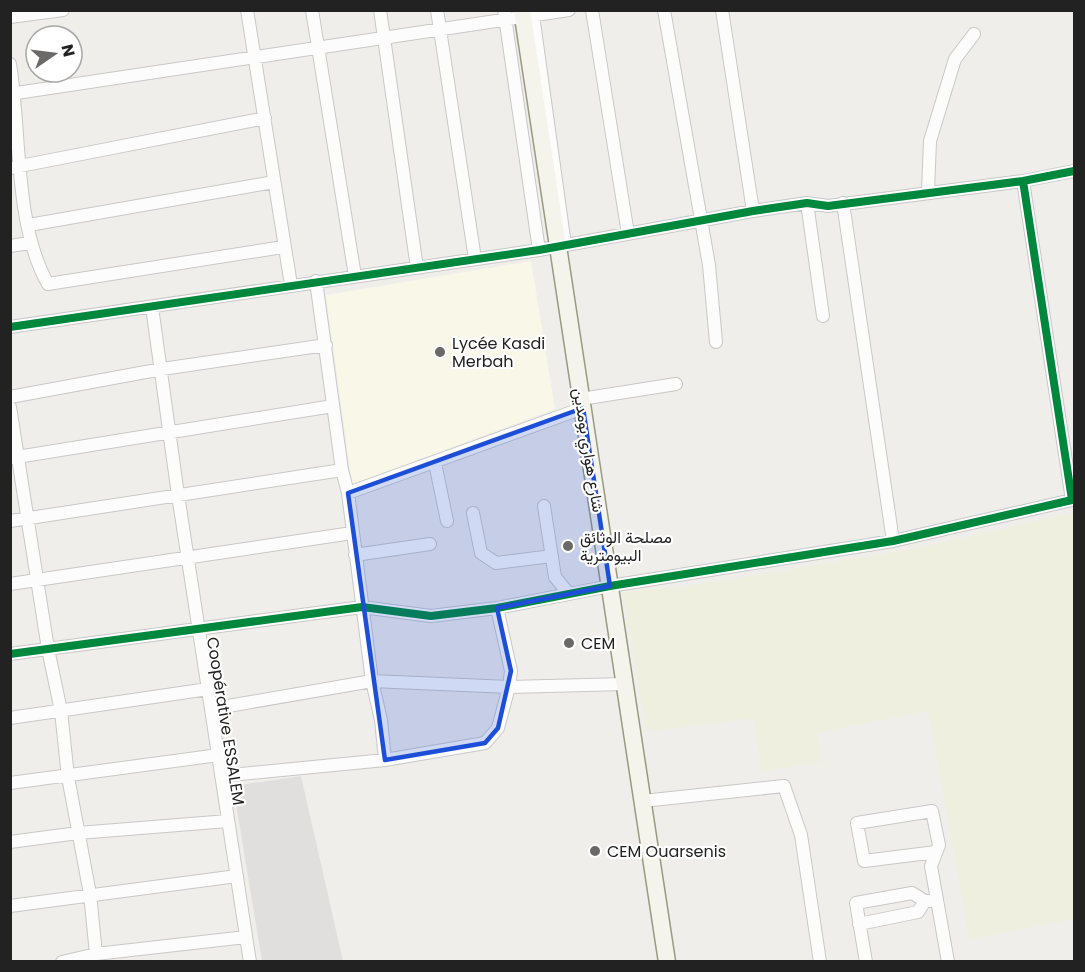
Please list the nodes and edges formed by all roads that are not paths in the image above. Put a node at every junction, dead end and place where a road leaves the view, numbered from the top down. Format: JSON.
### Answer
{"nodes":[{"id":1,"x":63,"y":10,"type":"edge"},
{"id":2,"x":247,"y":10,"type":"edge"},
{"id":3,"x":312,"y":10,"type":"edge"},
{"id":4,"x":380,"y":10,"type":"edge"},
{"id":5,"x":437,"y":10,"type":"edge"},
{"id":6,"x":569,"y":10,"type":"edge"},
{"id":7,"x":592,"y":10,"type":"edge"},
{"id":8,"x":664,"y":10,"type":"edge"},
{"id":9,"x":722,"y":10,"type":"edge"},
{"id":10,"x":526,"y":14,"type":"edge"},
{"id":11,"x":505,"y":15,"type":"edge"},
{"id":12,"x":10,"y":17,"type":"edge"},
{"id":13,"x":439,"y":29,"type":"junction"},
{"id":14,"x":974,"y":34,"type":"dead end"},
{"id":15,"x":384,"y":38,"type":"junction"},
{"id":16,"x":318,"y":48,"type":"junction"},
{"id":17,"x":254,"y":56,"type":"junction"},
{"id":18,"x":10,"y":64,"type":"edge"},
{"id":19,"x":13,"y":94,"type":"edge"},
{"id":20,"x":265,"y":118,"type":"junction"},
{"id":21,"x":15,"y":166,"type":"edge"},
{"id":22,"x":1074,"y":171,"type":"edge"},
{"id":23,"x":1023,"y":181,"type":"junction"},
{"id":24,"x":274,"y":182,"type":"junction"},
{"id":25,"x":928,"y":191,"type":"junction"},
{"id":26,"x":807,"y":203,"type":"junction"},
{"id":27,"x":843,"y":203,"type":"junction"},
{"id":28,"x":753,"y":211,"type":"junction"},
{"id":29,"x":699,"y":220,"type":"junction"},
{"id":30,"x":28,"y":225,"type":"junction"},
{"id":31,"x":628,"y":234,"type":"junction"},
{"id":32,"x":30,"y":243,"type":"junction"},
{"id":33,"x":10,"y":246,"type":"edge"},
{"id":34,"x":561,"y":246,"type":"junction"},
{"id":35,"x":283,"y":248,"type":"junction"},
{"id":36,"x":539,"y":250,"type":"junction"},
{"id":37,"x":475,"y":259,"type":"junction"},
{"id":38,"x":417,"y":268,"type":"junction"},
{"id":39,"x":355,"y":276,"type":"junction"},
{"id":40,"x":316,"y":281,"type":"junction"},
{"id":41,"x":291,"y":285,"type":"junction"},
{"id":42,"x":152,"y":307,"type":"junction"},
{"id":43,"x":822,"y":315,"type":"dead end"},
{"id":44,"x":10,"y":327,"type":"edge"},
{"id":45,"x":716,"y":342,"type":"dead end"},
{"id":46,"x":326,"y":345,"type":"junction"},
{"id":47,"x":162,"y":369,"type":"junction"},
{"id":48,"x":676,"y":384,"type":"dead end"},
{"id":49,"x":10,"y":397,"type":"edge"},
{"id":50,"x":582,"y":404,"type":"junction"},
{"id":51,"x":333,"y":406,"type":"junction"},
{"id":52,"x":10,"y":407,"type":"edge"},
{"id":53,"x":170,"y":431,"type":"junction"},
{"id":54,"x":14,"y":457,"type":"edge"},
{"id":55,"x":435,"y":463,"type":"junction"},
{"id":56,"x":342,"y":470,"type":"junction"},
{"id":57,"x":348,"y":493,"type":"junction"},
{"id":58,"x":178,"y":495,"type":"junction"},
{"id":59,"x":544,"y":506,"type":"dead end"},
{"id":60,"x":473,"y":513,"type":"dead end"},
{"id":61,"x":28,"y":518,"type":"junction"},
{"id":62,"x":10,"y":521,"type":"edge"},
{"id":63,"x":447,"y":521,"type":"dead end"},
{"id":64,"x":352,"y":533,"type":"junction"},
{"id":65,"x":893,"y":541,"type":"junction"},
{"id":66,"x":430,"y":544,"type":"dead end"},
{"id":67,"x":355,"y":555,"type":"junction"},
{"id":68,"x":552,"y":556,"type":"junction"},
{"id":69,"x":188,"y":559,"type":"junction"},
{"id":70,"x":38,"y":581,"type":"junction"},
{"id":71,"x":10,"y":584,"type":"edge"},
{"id":72,"x":610,"y":586,"type":"junction"},
{"id":73,"x":569,"y":594,"type":"junction"},
{"id":74,"x":362,"y":607,"type":"junction"},
{"id":75,"x":497,"y":608,"type":"junction"},
{"id":76,"x":199,"y":629,"type":"junction"},
{"id":77,"x":48,"y":648,"type":"junction"},
{"id":78,"x":10,"y":654,"type":"edge"},
{"id":79,"x":372,"y":681,"type":"junction"},
{"id":80,"x":625,"y":684,"type":"junction"},
{"id":81,"x":509,"y":687,"type":"junction"},
{"id":82,"x":208,"y":689,"type":"junction"},
{"id":83,"x":211,"y":709,"type":"junction"},
{"id":84,"x":61,"y":711,"type":"junction"},
{"id":85,"x":10,"y":718,"type":"edge"},
{"id":86,"x":219,"y":755,"type":"junction"},
{"id":87,"x":385,"y":760,"type":"junction"},
{"id":88,"x":221,"y":776,"type":"junction"},
{"id":89,"x":68,"y":777,"type":"junction"},
{"id":90,"x":10,"y":783,"type":"edge"},
{"id":91,"x":643,"y":801,"type":"junction"},
{"id":92,"x":228,"y":821,"type":"junction"},
{"id":93,"x":78,"y":833,"type":"junction"},
{"id":94,"x":10,"y":842,"type":"edge"},
{"id":95,"x":936,"y":852,"type":"junction"},
{"id":96,"x":237,"y":876,"type":"junction"},
{"id":97,"x":90,"y":894,"type":"junction"},
{"id":98,"x":931,"y":901,"type":"junction"},
{"id":99,"x":10,"y":906,"type":"edge"},
{"id":100,"x":859,"y":924,"type":"junction"},
{"id":101,"x":246,"y":937,"type":"junction"},
{"id":102,"x":96,"y":954,"type":"junction"},
{"id":103,"x":63,"y":961,"type":"edge"},
{"id":104,"x":250,"y":962,"type":"edge"},
{"id":105,"x":667,"y":962,"type":"edge"},
{"id":106,"x":820,"y":962,"type":"edge"},
{"id":107,"x":866,"y":962,"type":"edge"},
{"id":108,"x":948,"y":962,"type":"edge"}],
"edges":[{"from":1,"to":12,"type":"street"},
{"from":2,"to":17,"type":"street"},
{"from":3,"to":16,"type":"street"},
{"from":4,"to":15,"type":"street"},
{"from":5,"to":13,"type":"street"},
{"from":6,"to":10,"type":"street"},
{"from":7,"to":31,"type":"street"},
{"from":8,"to":29,"type":"street"},
{"from":9,"to":28,"type":"street"},
{"from":10,"to":11,"type":"street"},
{"from":10,"to":34,"type":"main road","name":"شارع هواري بومدين"},
{"from":11,"to":13,"type":"street"},
{"from":11,"to":36,"type":"street"},
{"from":13,"to":15,"type":"street"},
{"from":13,"to":37,"type":"street"},
{"from":14,"to":25,"type":"street"},
{"from":15,"to":16,"type":"street"},
{"from":15,"to":38,"type":"street"},
{"from":16,"to":17,"type":"street"},
{"from":16,"to":39,"type":"street"},
{"from":17,"to":19,"type":"street"},
{"from":17,"to":20,"type":"street"},
{"from":18,"to":19,"type":"street"},
{"from":19,"to":21,"type":"street"},
{"from":20,"to":21,"type":"street"},
{"from":20,"to":24,"type":"street"},
{"from":21,"to":30,"type":"street"},
{"from":22,"to":23,"type":"street"},
{"from":23,"to":25,"type":"street"},
{"from":23,"to":65,"type":"street"},
{"from":24,"to":30,"type":"street"},
{"from":24,"to":35,"type":"street"},
{"from":25,"to":27,"type":"street"},
{"from":26,"to":27,"type":"street"},
{"from":26,"to":28,"type":"street"},
{"from":26,"to":43,"type":"street"},
{"from":27,"to":65,"type":"street"},
{"from":28,"to":29,"type":"street"},
{"from":29,"to":31,"type":"street"},
{"from":29,"to":45,"type":"street"},
{"from":30,"to":32,"type":"street"},
{"from":31,"to":34,"type":"street"},
{"from":32,"to":33,"type":"street"},
{"from":32,"to":35,"type":"street"},
{"from":34,"to":36,"type":"street"},
{"from":34,"to":50,"type":"main road","name":"شارع هواري بومدين"},
{"from":35,"to":41,"type":"street"},
{"from":36,"to":37,"type":"street"},
{"from":37,"to":38,"type":"street"},
{"from":38,"to":39,"type":"street"},
{"from":39,"to":40,"type":"street"},
{"from":40,"to":41,"type":"street"},
{"from":40,"to":46,"type":"street"},
{"from":41,"to":42,"type":"street"},
{"from":42,"to":44,"type":"street"},
{"from":42,"to":47,"type":"street","name":"Coopérative ESSALEM"},
{"from":46,"to":47,"type":"street"},
{"from":46,"to":51,"type":"street"},
{"from":47,"to":49,"type":"street"},
{"from":47,"to":53,"type":"street","name":"Coopérative ESSALEM"},
{"from":48,"to":50,"type":"street"},
{"from":50,"to":55,"type":"street"},
{"from":50,"to":72,"type":"main road","name":"شارع هواري بومدين"},
{"from":51,"to":53,"type":"street"},
{"from":51,"to":56,"type":"street"},
{"from":52,"to":54,"type":"street"},
{"from":53,"to":54,"type":"street"},
{"from":53,"to":58,"type":"street","name":"Coopérative ESSALEM"},
{"from":54,"to":61,"type":"street"},
{"from":55,"to":57,"type":"street"},
{"from":55,"to":63,"type":"street"},
{"from":56,"to":57,"type":"street"},
{"from":56,"to":58,"type":"street"},
{"from":57,"to":64,"type":"street"},
{"from":58,"to":61,"type":"street"},
{"from":58,"to":69,"type":"street","name":"Coopérative ESSALEM"},
{"from":59,"to":68,"type":"street"},
{"from":60,"to":68,"type":"street"},
{"from":61,"to":62,"type":"street"},
{"from":61,"to":70,"type":"street"},
{"from":64,"to":67,"type":"street"},
{"from":64,"to":69,"type":"street"},
{"from":65,"to":72,"type":"street"},
{"from":66,"to":67,"type":"street"},
{"from":67,"to":74,"type":"street"},
{"from":68,"to":73,"type":"street"},
{"from":69,"to":70,"type":"street"},
{"from":69,"to":76,"type":"street","name":"Coopérative ESSALEM"},
{"from":70,"to":71,"type":"street"},
{"from":70,"to":77,"type":"street"},
{"from":72,"to":73,"type":"street"},
{"from":72,"to":80,"type":"main road","name":"شارع هواري بومدين"},
{"from":73,"to":75,"type":"street"},
{"from":74,"to":75,"type":"street"},
{"from":74,"to":76,"type":"street"},
{"from":74,"to":79,"type":"street"},
{"from":75,"to":81,"type":"street"},
{"from":76,"to":77,"type":"street"},
{"from":76,"to":82,"type":"street","name":"Coopérative ESSALEM"},
{"from":77,"to":78,"type":"street"},
{"from":77,"to":84,"type":"street"},
{"from":79,"to":81,"type":"street"},
{"from":79,"to":83,"type":"street"},
{"from":79,"to":87,"type":"street"},
{"from":80,"to":81,"type":"street"},
{"from":80,"to":91,"type":"main road","name":"شارع هواري بومدين"},
{"from":81,"to":87,"type":"street"},
{"from":82,"to":83,"type":"street","name":"Coopérative ESSALEM"},
{"from":82,"to":84,"type":"street"},
{"from":83,"to":86,"type":"street","name":"Coopérative ESSALEM"},
{"from":84,"to":85,"type":"street"},
{"from":84,"to":89,"type":"street"},
{"from":86,"to":88,"type":"street","name":"Coopérative ESSALEM"},
{"from":86,"to":89,"type":"street"},
{"from":87,"to":88,"type":"street"},
{"from":88,"to":92,"type":"street","name":"Coopérative ESSALEM"},
{"from":89,"to":90,"type":"street"},
{"from":89,"to":93,"type":"street"},
{"from":91,"to":105,"type":"main road","name":"شارع هواري بومدين"},
{"from":91,"to":106,"type":"street"},
{"from":92,"to":93,"type":"street"},
{"from":92,"to":96,"type":"street","name":"Coopérative ESSALEM"},
{"from":93,"to":94,"type":"street"},
{"from":93,"to":97,"type":"street"},
{"from":95,"to":95,"type":"street"},
{"from":95,"to":98,"type":"street"},
{"from":96,"to":97,"type":"street"},
{"from":96,"to":101,"type":"street","name":"Coopérative ESSALEM"},
{"from":97,"to":99,"type":"street"},
{"from":97,"to":102,"type":"street"},
{"from":98,"to":100,"type":"street"},
{"from":98,"to":100,"type":"street"},
{"from":98,"to":108,"type":"street"},
{"from":100,"to":107,"type":"street"},
{"from":101,"to":102,"type":"street"},
{"from":101,"to":104,"type":"street","name":"Coopérative ESSALEM"},
{"from":102,"to":103,"type":"street"}]}
